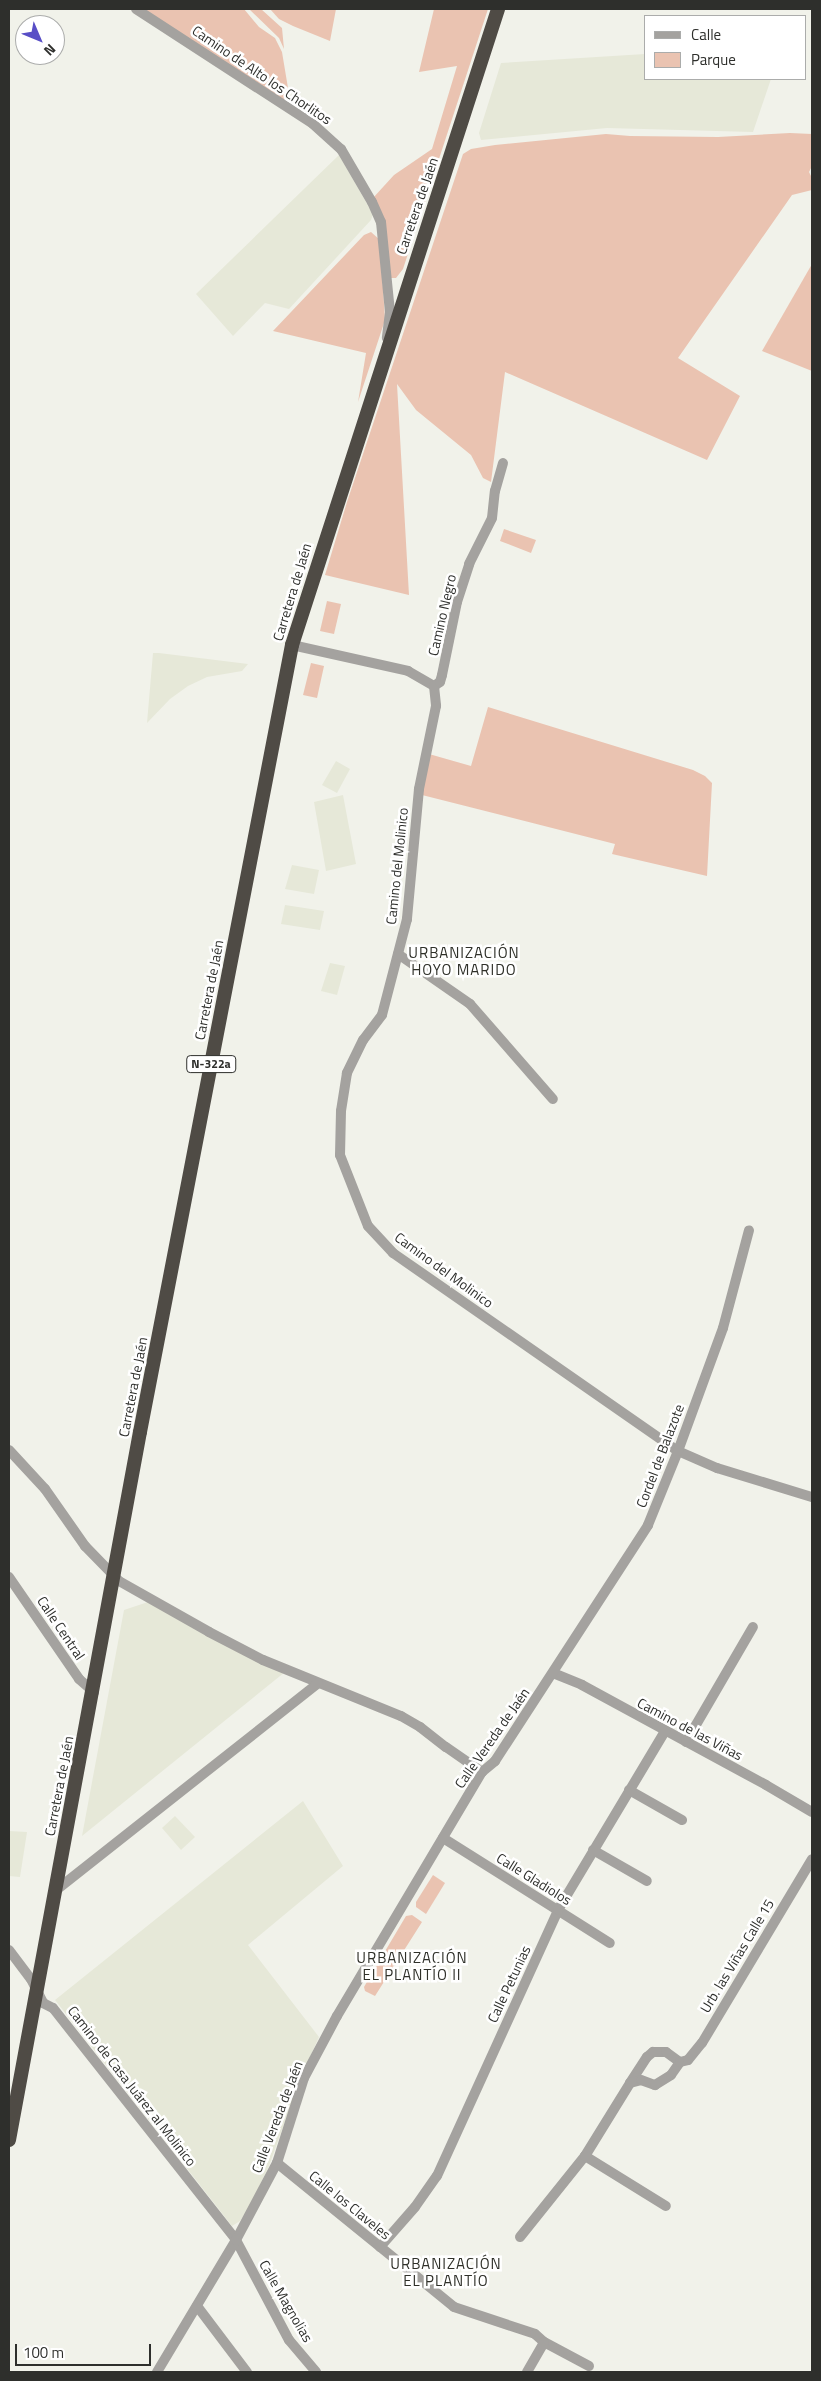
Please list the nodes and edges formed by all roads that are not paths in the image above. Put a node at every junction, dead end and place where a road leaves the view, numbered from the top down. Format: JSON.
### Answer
{"nodes":[{"id":1,"x":136,"y":9,"type":"edge"},
{"id":2,"x":498,"y":9,"type":"edge"},
{"id":3,"x":385,"y":352,"type":"junction"},
{"id":4,"x":503,"y":463,"type":"dead end"},
{"id":5,"x":292,"y":645,"type":"junction"},
{"id":6,"x":434,"y":686,"type":"junction"},
{"id":7,"x":398,"y":954,"type":"junction"},
{"id":8,"x":553,"y":1099,"type":"dead end"},
{"id":9,"x":749,"y":1230,"type":"dead end"},
{"id":10,"x":9,"y":1450,"type":"edge"},
{"id":11,"x":678,"y":1451,"type":"junction"},
{"id":12,"x":812,"y":1497,"type":"edge"},
{"id":13,"x":114,"y":1576,"type":"junction"},
{"id":14,"x":9,"y":1577,"type":"edge"},
{"id":15,"x":753,"y":1626,"type":"dead end"},
{"id":16,"x":553,"y":1673,"type":"junction"},
{"id":17,"x":318,"y":1683,"type":"junction"},
{"id":18,"x":94,"y":1692,"type":"junction"},
{"id":19,"x":665,"y":1731,"type":"junction"},
{"id":20,"x":686,"y":1742,"type":"junction"},
{"id":21,"x":482,"y":1772,"type":"junction"},
{"id":22,"x":629,"y":1790,"type":"junction"},
{"id":23,"x":812,"y":1812,"type":"edge"},
{"id":24,"x":682,"y":1820,"type":"dead end"},
{"id":25,"x":443,"y":1838,"type":"junction"},
{"id":26,"x":594,"y":1850,"type":"junction"},
{"id":27,"x":812,"y":1858,"type":"edge"},
{"id":28,"x":647,"y":1881,"type":"dead end"},
{"id":29,"x":55,"y":1891,"type":"junction"},
{"id":30,"x":558,"y":1910,"type":"junction"},
{"id":31,"x":610,"y":1943,"type":"dead end"},
{"id":32,"x":9,"y":1950,"type":"edge"},
{"id":33,"x":40,"y":1997,"type":"junction"},
{"id":34,"x":680,"y":2062,"type":"junction"},
{"id":35,"x":630,"y":2083,"type":"junction"},
{"id":36,"x":9,"y":2140,"type":"edge"},
{"id":37,"x":585,"y":2156,"type":"junction"},
{"id":38,"x":277,"y":2163,"type":"junction"},
{"id":39,"x":666,"y":2206,"type":"dead end"},
{"id":40,"x":520,"y":2237,"type":"dead end"},
{"id":41,"x":236,"y":2240,"type":"junction"},
{"id":42,"x":380,"y":2247,"type":"junction"},
{"id":43,"x":197,"y":2306,"type":"junction"},
{"id":44,"x":544,"y":2342,"type":"junction"},
{"id":45,"x":589,"y":2366,"type":"dead end"},
{"id":46,"x":157,"y":2372,"type":"edge"},
{"id":47,"x":247,"y":2372,"type":"edge"},
{"id":48,"x":316,"y":2372,"type":"edge"},
{"id":49,"x":527,"y":2372,"type":"edge"}],
"edges":[{"from":1,"to":3,"type":"street","name":"Camino de Alto los Chorlitos"},
{"from":2,"to":3,"type":"highway","name":"Carretera de Jaén","number":"N-322a"},
{"from":3,"to":5,"type":"highway","name":"Carretera de Jaén","number":"N-322a"},
{"from":4,"to":6,"type":"street","name":"Camino Negro"},
{"from":5,"to":6,"type":"street"},
{"from":5,"to":13,"type":"highway","name":"Carretera de Jaén","number":"N-322a"},
{"from":6,"to":7,"type":"street","name":"Camino del Molinico"},
{"from":7,"to":8,"type":"street"},
{"from":7,"to":11,"type":"street","name":"Camino del Molinico"},
{"from":9,"to":11,"type":"street","name":"Cordel de Balazote"},
{"from":10,"to":13,"type":"street"},
{"from":11,"to":12,"type":"street","name":"Camino del Molinico"},
{"from":11,"to":16,"type":"street","name":"Cordel de Balazote"},
{"from":13,"to":17,"type":"street"},
{"from":13,"to":18,"type":"highway","name":"Carretera de Jaén","number":"N-322a"},
{"from":14,"to":18,"type":"street","name":"Calle Central"},
{"from":15,"to":20,"type":"street"},
{"from":16,"to":19,"type":"street","name":"Camino de las Viñas"},
{"from":16,"to":21,"type":"street","name":"Calle Vereda de Jaén"},
{"from":17,"to":21,"type":"street"},
{"from":17,"to":29,"type":"street"},
{"from":18,"to":29,"type":"highway","name":"Carretera de Jaén","number":"N-322a"},
{"from":19,"to":20,"type":"street","name":"Camino de las Viñas"},
{"from":19,"to":22,"type":"street","name":"Calle Petunias"},
{"from":20,"to":23,"type":"street","name":"Camino de las Viñas"},
{"from":21,"to":25,"type":"street","name":"Calle Vereda de Jaén"},
{"from":22,"to":24,"type":"street"},
{"from":22,"to":26,"type":"street","name":"Calle Petunias"},
{"from":25,"to":30,"type":"street","name":"Calle Gladiolos"},
{"from":25,"to":38,"type":"street","name":"Calle Vereda de Jaén"},
{"from":26,"to":28,"type":"street"},
{"from":26,"to":30,"type":"street","name":"Calle Petunias"},
{"from":27,"to":34,"type":"street","name":"Urb. las Viñas Calle 15"},
{"from":29,"to":33,"type":"highway","name":"Carretera de Jaén","number":"N-322a"},
{"from":30,"to":31,"type":"street","name":"Calle Gladiolos"},
{"from":30,"to":42,"type":"street","name":"Calle Petunias"},
{"from":32,"to":33,"type":"street","name":"Camino de Casa Juárez al Molinico"},
{"from":33,"to":36,"type":"highway","name":"Carretera de Jaén","number":"N-322a"},
{"from":33,"to":41,"type":"street","name":"Camino de Casa Juárez al Molinico"},
{"from":34,"to":35,"type":"street","name":"Urb. las Viñas Calle 15"},
{"from":34,"to":35,"type":"street"},
{"from":35,"to":37,"type":"street"},
{"from":37,"to":39,"type":"street"},
{"from":37,"to":40,"type":"street"},
{"from":38,"to":41,"type":"street","name":"Calle Vereda de Jaén"},
{"from":38,"to":42,"type":"street","name":"Calle los Claveles"},
{"from":41,"to":43,"type":"street","name":"Calle Vereda de Jaén"},
{"from":41,"to":48,"type":"street","name":"Calle Magnolias"},
{"from":42,"to":44,"type":"street","name":"Calle los Claveles"},
{"from":43,"to":46,"type":"street","name":"Calle Vereda de Jaén"},
{"from":43,"to":47,"type":"street"},
{"from":44,"to":45,"type":"street","name":"Calle los Claveles"},
{"from":44,"to":49,"type":"street"}]}
